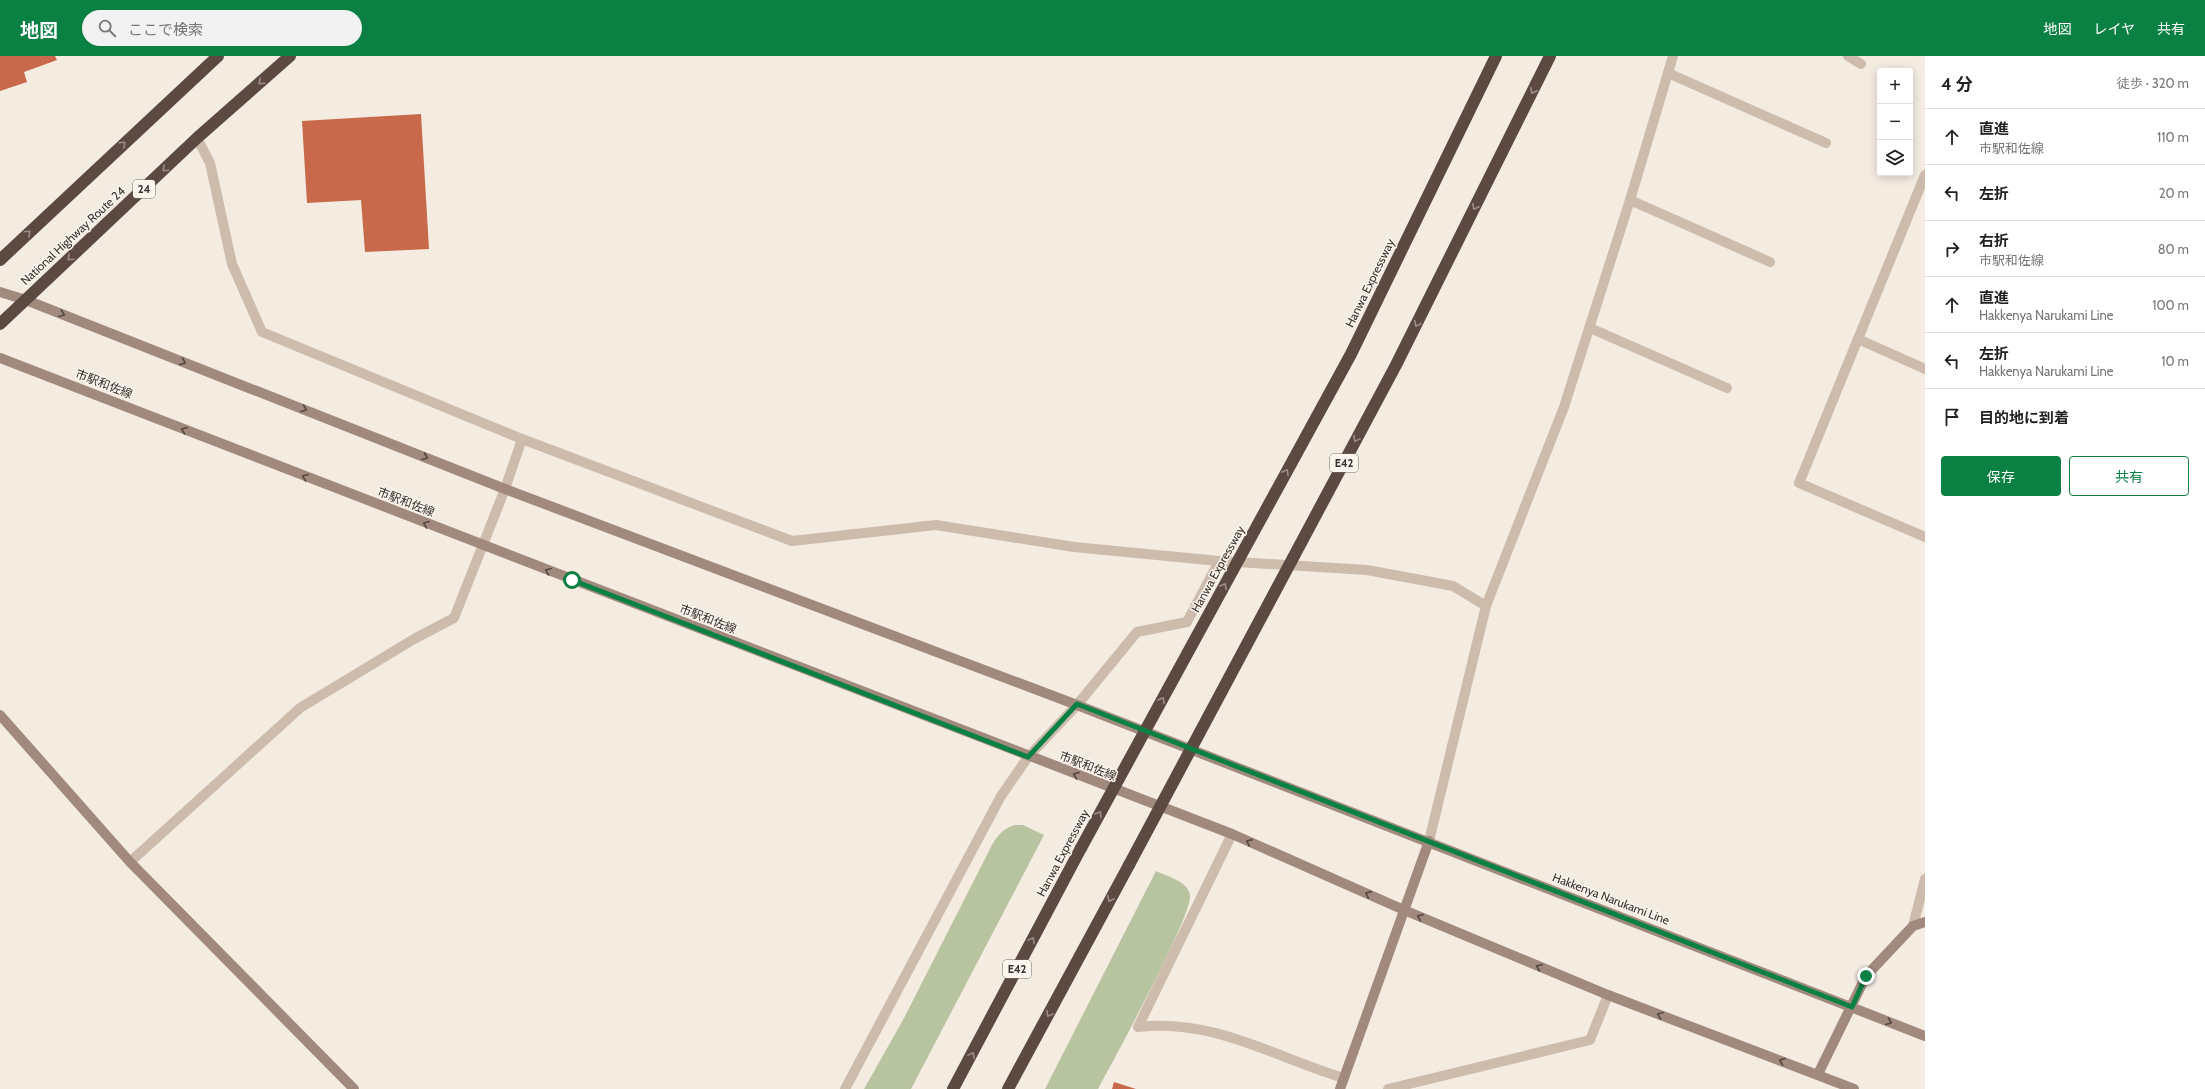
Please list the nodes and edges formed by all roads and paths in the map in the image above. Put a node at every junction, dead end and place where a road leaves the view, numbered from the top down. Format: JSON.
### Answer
{"nodes":[{"id":1,"x":218,"y":56,"type":"edge"},
{"id":2,"x":290,"y":56,"type":"edge"},
{"id":3,"x":1496,"y":56,"type":"edge"},
{"id":4,"x":1550,"y":56,"type":"edge"},
{"id":5,"x":1673,"y":56,"type":"edge"},
{"id":6,"x":1848,"y":56,"type":"edge"},
{"id":7,"x":1861,"y":64,"type":"dead end"},
{"id":8,"x":1668,"y":73,"type":"junction"},
{"id":9,"x":197,"y":138,"type":"junction"},
{"id":10,"x":1826,"y":143,"type":"dead end"},
{"id":11,"x":1925,"y":175,"type":"edge"},
{"id":12,"x":1922,"y":190,"type":"edge"},
{"id":13,"x":1630,"y":200,"type":"junction"},
{"id":14,"x":0,"y":260,"type":"edge"},
{"id":15,"x":1770,"y":262,"type":"dead end"},
{"id":16,"x":0,"y":292,"type":"edge"},
{"id":17,"x":26,"y":300,"type":"junction"},
{"id":18,"x":0,"y":324,"type":"edge"},
{"id":19,"x":1590,"y":328,"type":"junction"},
{"id":20,"x":1858,"y":339,"type":"junction"},
{"id":21,"x":0,"y":358,"type":"edge"},
{"id":22,"x":1925,"y":369,"type":"edge"},
{"id":23,"x":1727,"y":388,"type":"dead end"},
{"id":24,"x":522,"y":439,"type":"junction"},
{"id":25,"x":505,"y":489,"type":"junction"},
{"id":26,"x":1925,"y":537,"type":"edge"},
{"id":27,"x":483,"y":546,"type":"junction"},
{"id":28,"x":1219,"y":561,"type":"junction"},
{"id":29,"x":1486,"y":606,"type":"junction"},
{"id":30,"x":1077,"y":704,"type":"junction"},
{"id":31,"x":0,"y":715,"type":"edge"},
{"id":32,"x":1028,"y":757,"type":"junction"},
{"id":33,"x":1232,"y":834,"type":"junction"},
{"id":34,"x":1429,"y":842,"type":"junction"},
{"id":35,"x":130,"y":862,"type":"junction"},
{"id":36,"x":1925,"y":878,"type":"edge"},
{"id":37,"x":1404,"y":910,"type":"junction"},
{"id":38,"x":1925,"y":922,"type":"edge"},
{"id":39,"x":1913,"y":926,"type":"junction"},
{"id":40,"x":1608,"y":996,"type":"junction"},
{"id":41,"x":1852,"y":1007,"type":"junction"},
{"id":42,"x":1925,"y":1036,"type":"edge"},
{"id":43,"x":1818,"y":1074,"type":"junction"},
{"id":44,"x":1344,"y":1078,"type":"junction"},
{"id":45,"x":354,"y":1089,"type":"edge"},
{"id":46,"x":845,"y":1089,"type":"edge"},
{"id":47,"x":953,"y":1089,"type":"edge"},
{"id":48,"x":1008,"y":1089,"type":"edge"},
{"id":49,"x":1340,"y":1089,"type":"edge"},
{"id":50,"x":1388,"y":1089,"type":"edge"},
{"id":51,"x":1854,"y":1089,"type":"edge"}],
"edges":[{"from":14,"to":1,"type":"highway","one_way":true},
{"from":2,"to":9,"type":"highway","name":"National Highway Route 24","number":"24","one_way":true},
{"from":47,"to":3,"type":"highway","name":"Hanwa Expressway","number":"E42","one_way":true,"bridge":true},
{"from":4,"to":48,"type":"highway","number":"E42","one_way":true,"bridge":true},
{"from":5,"to":8,"type":"street"},
{"from":6,"to":7,"type":"street"},
{"from":8,"to":10,"type":"street"},
{"from":8,"to":13,"type":"street"},
{"from":9,"to":17,"type":"highway","name":"National Highway Route 24","number":"24","one_way":true},
{"from":9,"to":24,"type":"street"},
{"from":11,"to":12,"type":"street"},
{"from":12,"to":20,"type":"street"},
{"from":13,"to":15,"type":"street"},
{"from":13,"to":19,"type":"street"},
{"from":16,"to":17,"type":"street"},
{"from":17,"to":18,"type":"highway","name":"National Highway Route 24","number":"24"},
{"from":17,"to":25,"type":"street","one_way":true},
{"from":19,"to":23,"type":"street"},
{"from":19,"to":29,"type":"street"},
{"from":20,"to":22,"type":"street"},
{"from":20,"to":26,"type":"street"},
{"from":27,"to":21,"type":"street","name":"市駅和佐線","one_way":true},
{"from":24,"to":25,"type":"street"},
{"from":24,"to":28,"type":"street"},
{"from":25,"to":27,"type":"street"},
{"from":25,"to":30,"type":"street"},
{"from":32,"to":27,"type":"street","name":"市駅和佐線","one_way":true},
{"from":27,"to":35,"type":"street"},
{"from":28,"to":29,"type":"street"},
{"from":28,"to":30,"type":"street"},
{"from":29,"to":34,"type":"street"},
{"from":30,"to":32,"type":"street"},
{"from":30,"to":34,"type":"street"},
{"from":31,"to":35,"type":"street"},
{"from":33,"to":32,"type":"street","name":"市駅和佐線","one_way":true},
{"from":32,"to":46,"type":"street"},
{"from":37,"to":33,"type":"street","name":"市駅和佐線","one_way":true},
{"from":33,"to":44,"type":"street"},
{"from":34,"to":37,"type":"street"},
{"from":34,"to":41,"type":"street","name":"Hakkenya Narukami Line"},
{"from":35,"to":45,"type":"street"},
{"from":36,"to":39,"type":"street"},
{"from":40,"to":37,"type":"street","one_way":true},
{"from":37,"to":44,"type":"street"},
{"from":38,"to":39,"type":"street"},
{"from":39,"to":41,"type":"street"},
{"from":43,"to":40,"type":"street","one_way":true},
{"from":40,"to":50,"type":"street"},
{"from":41,"to":42,"type":"street","one_way":true},
{"from":41,"to":43,"type":"street"},
{"from":43,"to":51,"type":"street"},
{"from":44,"to":49,"type":"street"}]}
